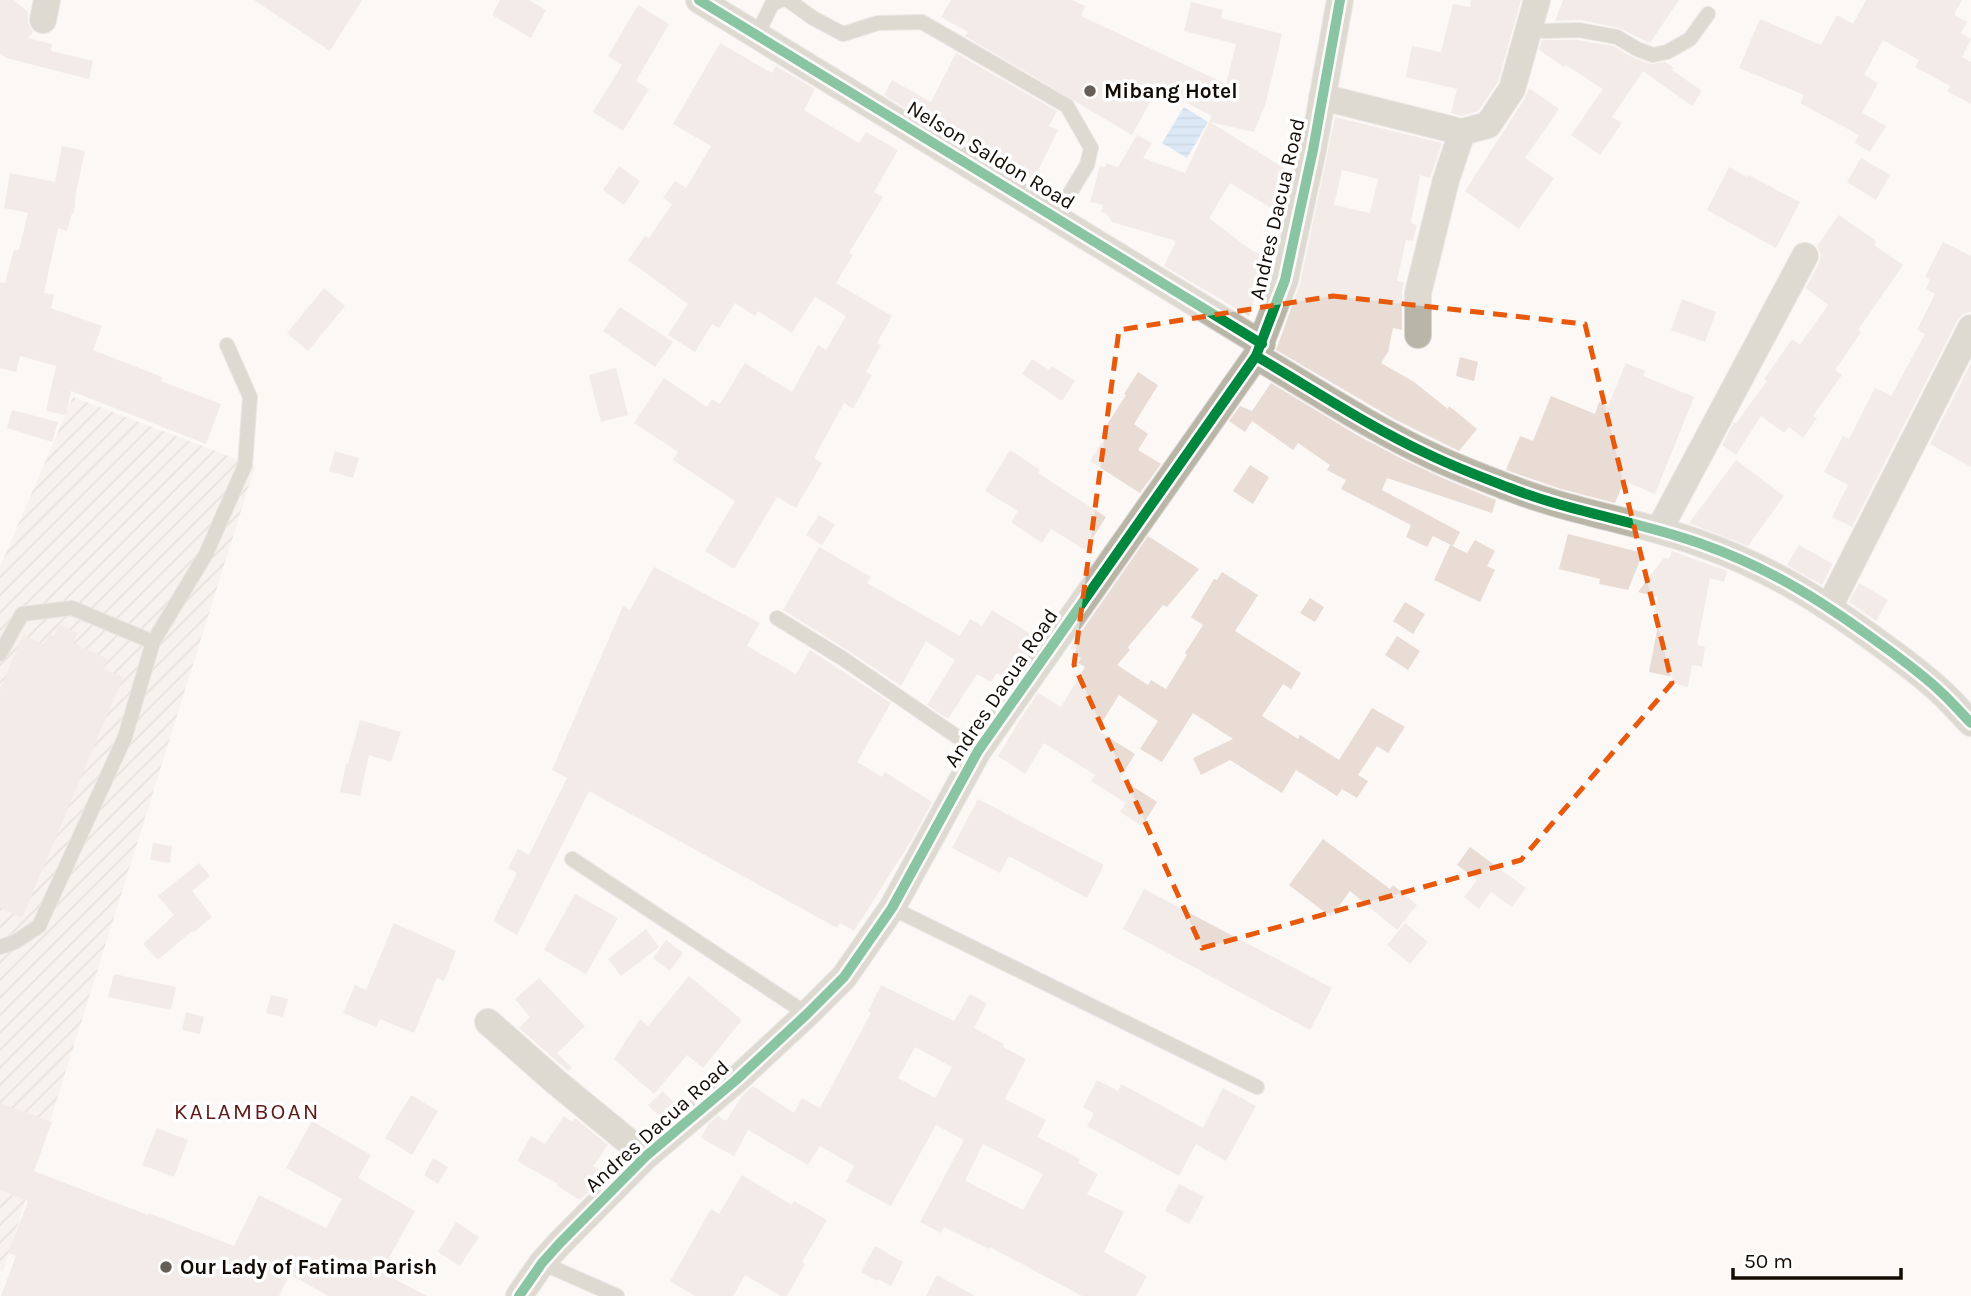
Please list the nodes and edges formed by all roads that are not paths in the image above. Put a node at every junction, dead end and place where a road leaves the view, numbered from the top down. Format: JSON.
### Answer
{"nodes":[{"id":1,"x":699,"y":0,"type":"edge"},
{"id":2,"x":781,"y":0,"type":"edge"},
{"id":3,"x":788,"y":0,"type":"edge"},
{"id":4,"x":1340,"y":0,"type":"edge"},
{"id":5,"x":1537,"y":0,"type":"edge"},
{"id":6,"x":1708,"y":14,"type":"dead end"},
{"id":7,"x":1530,"y":28,"type":"junction"},
{"id":8,"x":757,"y":35,"type":"junction"},
{"id":9,"x":1322,"y":97,"type":"junction"},
{"id":10,"x":1462,"y":132,"type":"junction"},
{"id":11,"x":1055,"y":218,"type":"junction"},
{"id":12,"x":1805,"y":256,"type":"dead end"},
{"id":13,"x":1971,"y":328,"type":"edge"},
{"id":14,"x":1418,"y":335,"type":"dead end"},
{"id":15,"x":227,"y":345,"type":"dead end"},
{"id":16,"x":1259,"y":350,"type":"junction"},
{"id":17,"x":1659,"y":530,"type":"junction"},
{"id":18,"x":1829,"y":607,"type":"junction"},
{"id":19,"x":777,"y":618,"type":"dead end"},
{"id":20,"x":153,"y":642,"type":"junction"},
{"id":21,"x":0,"y":654,"type":"edge"},
{"id":22,"x":1971,"y":723,"type":"edge"},
{"id":23,"x":978,"y":751,"type":"junction"},
{"id":24,"x":572,"y":859,"type":"dead end"},
{"id":25,"x":892,"y":908,"type":"junction"},
{"id":26,"x":0,"y":947,"type":"edge"},
{"id":27,"x":807,"y":1014,"type":"junction"},
{"id":28,"x":488,"y":1022,"type":"dead end"},
{"id":29,"x":1257,"y":1087,"type":"dead end"},
{"id":30,"x":646,"y":1156,"type":"junction"},
{"id":31,"x":542,"y":1263,"type":"junction"},
{"id":32,"x":519,"y":1296,"type":"edge"},
{"id":33,"x":617,"y":1296,"type":"edge"}],
"edges":[{"from":1,"to":8,"type":"street","name":"Nelson Saldon Road"},
{"from":2,"to":8,"type":"lane"},
{"from":3,"to":11,"type":"lane"},
{"from":4,"to":9,"type":"street","name":"Andres Dacua Road"},
{"from":5,"to":7,"type":"street"},
{"from":6,"to":7,"type":"lane"},
{"from":7,"to":10,"type":"street"},
{"from":8,"to":11,"type":"street","name":"Nelson Saldon Road"},
{"from":9,"to":10,"type":"street"},
{"from":9,"to":16,"type":"street","name":"Andres Dacua Road"},
{"from":10,"to":14,"type":"street"},
{"from":11,"to":16,"type":"street","name":"Nelson Saldon Road"},
{"from":12,"to":17,"type":"street"},
{"from":13,"to":18,"type":"street"},
{"from":15,"to":20,"type":"lane"},
{"from":16,"to":17,"type":"street","name":"Nelson Saldon Road"},
{"from":16,"to":23,"type":"street","name":"Andres Dacua Road"},
{"from":17,"to":18,"type":"street","name":"Nelson Saldon Road"},
{"from":18,"to":22,"type":"street","name":"Nelson Saldon Road"},
{"from":19,"to":23,"type":"lane"},
{"from":20,"to":21,"type":"lane"},
{"from":20,"to":26,"type":"lane"},
{"from":23,"to":25,"type":"street","name":"Andres Dacua Road"},
{"from":24,"to":27,"type":"lane"},
{"from":25,"to":27,"type":"street","name":"Andres Dacua Road"},
{"from":25,"to":29,"type":"lane"},
{"from":27,"to":30,"type":"street","name":"Andres Dacua Road"},
{"from":28,"to":30,"type":"street"},
{"from":30,"to":31,"type":"street","name":"Andres Dacua Road"},
{"from":31,"to":32,"type":"street","name":"Andres Dacua Road"},
{"from":31,"to":33,"type":"lane"}]}
